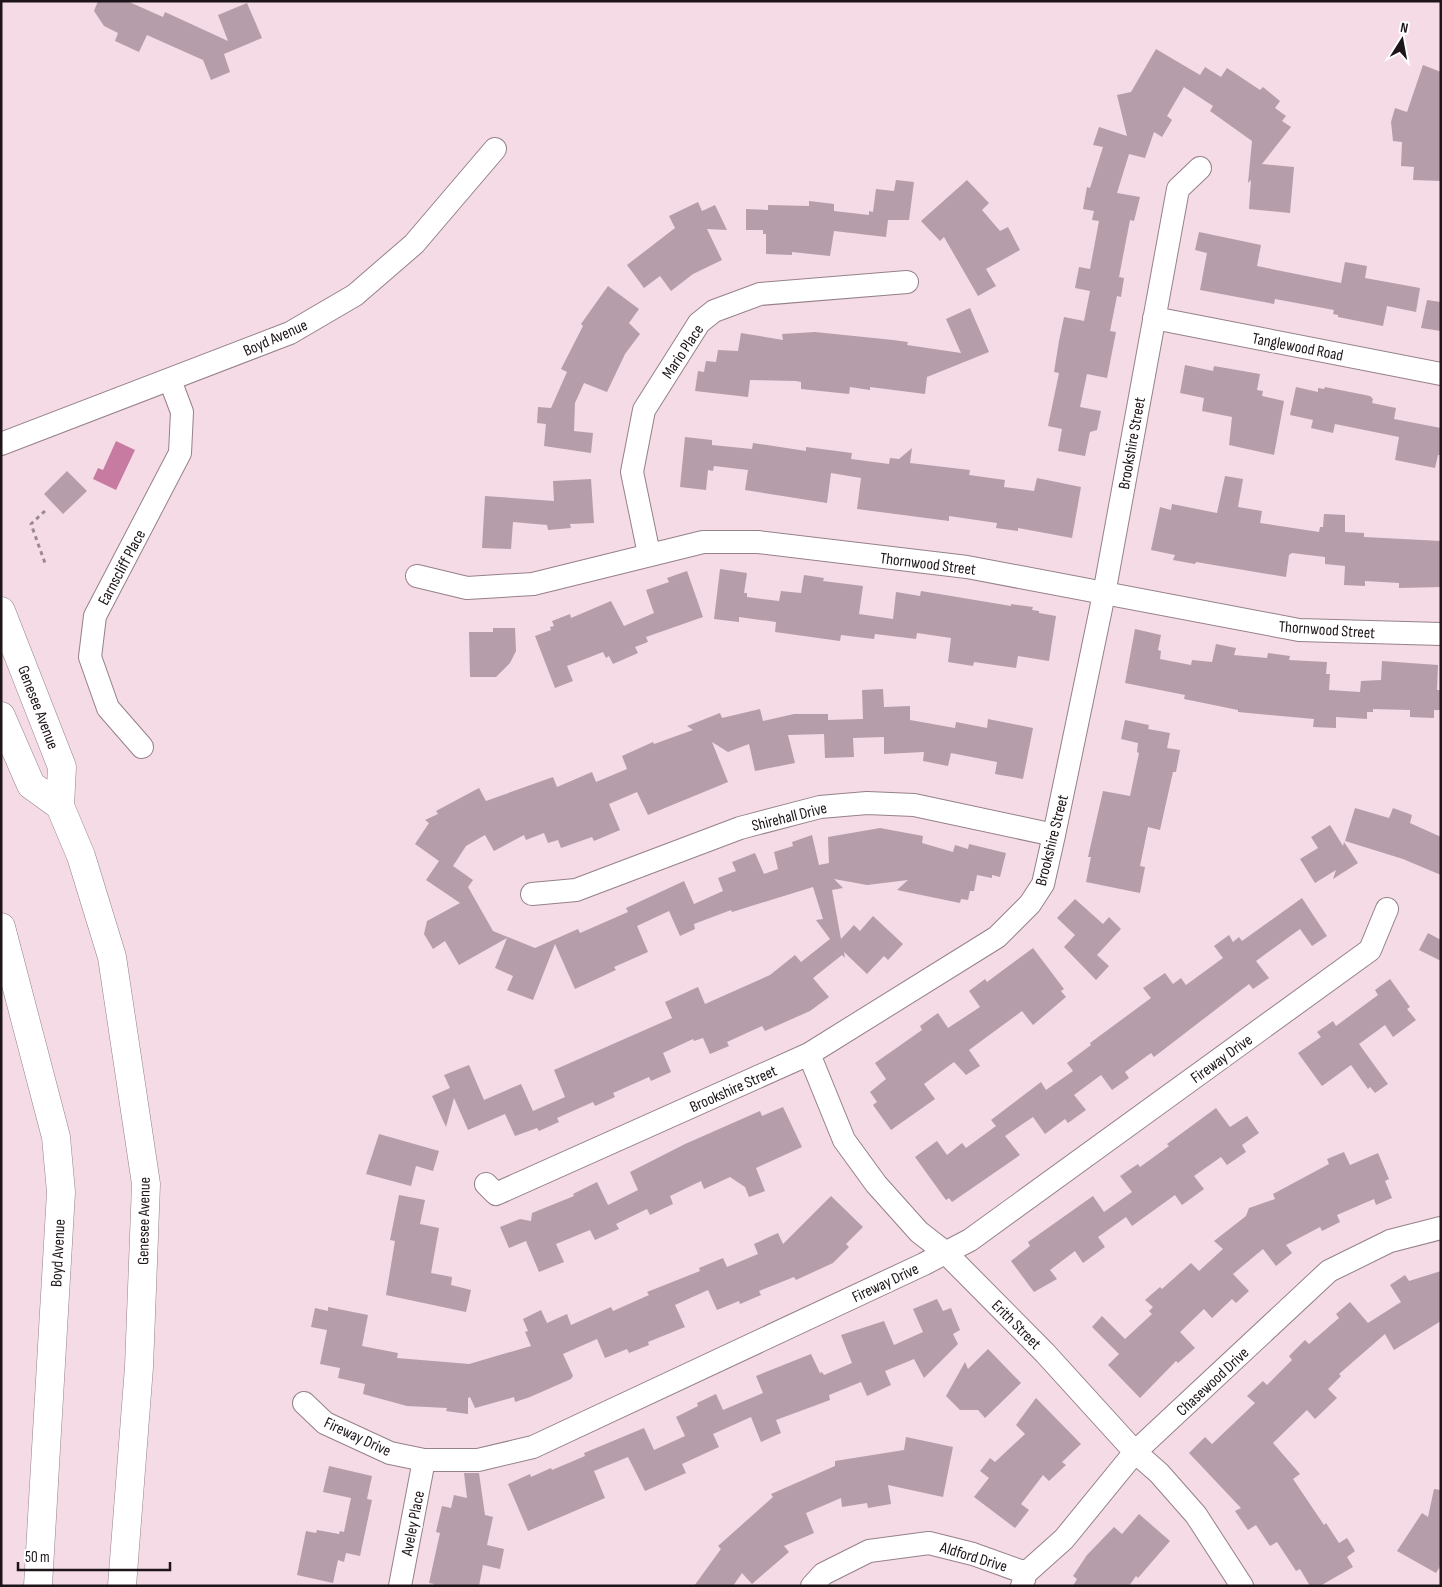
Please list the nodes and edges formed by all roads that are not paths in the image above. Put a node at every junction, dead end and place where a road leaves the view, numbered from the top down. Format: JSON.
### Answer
{"nodes":[{"id":1,"x":495,"y":149,"type":"dead end"},
{"id":2,"x":1200,"y":168,"type":"dead end"},
{"id":3,"x":906,"y":282,"type":"dead end"},
{"id":4,"x":1154,"y":318,"type":"junction"},
{"id":5,"x":1441,"y":374,"type":"edge"},
{"id":6,"x":170,"y":380,"type":"junction"},
{"id":7,"x":1,"y":444,"type":"edge"},
{"id":8,"x":649,"y":554,"type":"junction"},
{"id":9,"x":417,"y":576,"type":"dead end"},
{"id":10,"x":1104,"y":594,"type":"junction"},
{"id":11,"x":1,"y":611,"type":"edge"},
{"id":12,"x":1441,"y":634,"type":"edge"},
{"id":13,"x":1,"y":716,"type":"edge"},
{"id":14,"x":142,"y":747,"type":"dead end"},
{"id":15,"x":60,"y":806,"type":"junction"},
{"id":16,"x":1054,"y":835,"type":"junction"},
{"id":17,"x":532,"y":894,"type":"dead end"},
{"id":18,"x":1387,"y":909,"type":"dead end"},
{"id":19,"x":1,"y":927,"type":"edge"},
{"id":20,"x":809,"y":1054,"type":"junction"},
{"id":21,"x":486,"y":1184,"type":"dead end"},
{"id":22,"x":1441,"y":1228,"type":"edge"},
{"id":23,"x":946,"y":1253,"type":"junction"},
{"id":24,"x":304,"y":1404,"type":"dead end"},
{"id":25,"x":1135,"y":1452,"type":"junction"},
{"id":26,"x":424,"y":1460,"type":"junction"},
{"id":27,"x":1024,"y":1580,"type":"edge"},
{"id":28,"x":38,"y":1586,"type":"edge"},
{"id":29,"x":122,"y":1586,"type":"edge"},
{"id":30,"x":400,"y":1586,"type":"edge"},
{"id":31,"x":812,"y":1586,"type":"edge"},
{"id":32,"x":1242,"y":1586,"type":"edge"}],
"edges":[{"from":1,"to":6,"type":"street","name":"Boyd Avenue"},
{"from":2,"to":4,"type":"street","name":"Brookshire Street"},
{"from":3,"to":8,"type":"street","name":"Mario Place"},
{"from":4,"to":5,"type":"street","name":"Tanglewood Road"},
{"from":4,"to":10,"type":"street","name":"Brookshire Street"},
{"from":6,"to":7,"type":"street","name":"Boyd Avenue"},
{"from":6,"to":14,"type":"street","name":"Earnscliff Place"},
{"from":8,"to":9,"type":"street","name":"Thornwood Street"},
{"from":8,"to":10,"type":"street","name":"Thornwood Street"},
{"from":10,"to":12,"type":"street","name":"Thornwood Street"},
{"from":10,"to":16,"type":"street","name":"Brookshire Street"},
{"from":11,"to":15,"type":"main road","name":"Genesee Avenue"},
{"from":13,"to":15,"type":"main road"},
{"from":15,"to":29,"type":"main road","name":"Genesee Avenue"},
{"from":16,"to":17,"type":"street","name":"Shirehall Drive"},
{"from":16,"to":20,"type":"street","name":"Brookshire Street"},
{"from":18,"to":23,"type":"street","name":"Fireway Drive"},
{"from":19,"to":28,"type":"main road","name":"Boyd Avenue"},
{"from":20,"to":21,"type":"street","name":"Brookshire Street"},
{"from":20,"to":23,"type":"street","name":"Erith Street"},
{"from":22,"to":25,"type":"street","name":"Chasewood Drive"},
{"from":23,"to":25,"type":"street","name":"Erith Street"},
{"from":23,"to":26,"type":"street","name":"Fireway Drive"},
{"from":24,"to":26,"type":"street","name":"Fireway Drive"},
{"from":25,"to":27,"type":"street","name":"Chasewood Drive"},
{"from":25,"to":32,"type":"street","name":"Erith Street"},
{"from":26,"to":30,"type":"street","name":"Aveley Place"},
{"from":27,"to":31,"type":"street","name":"Aldford Drive"}]}
